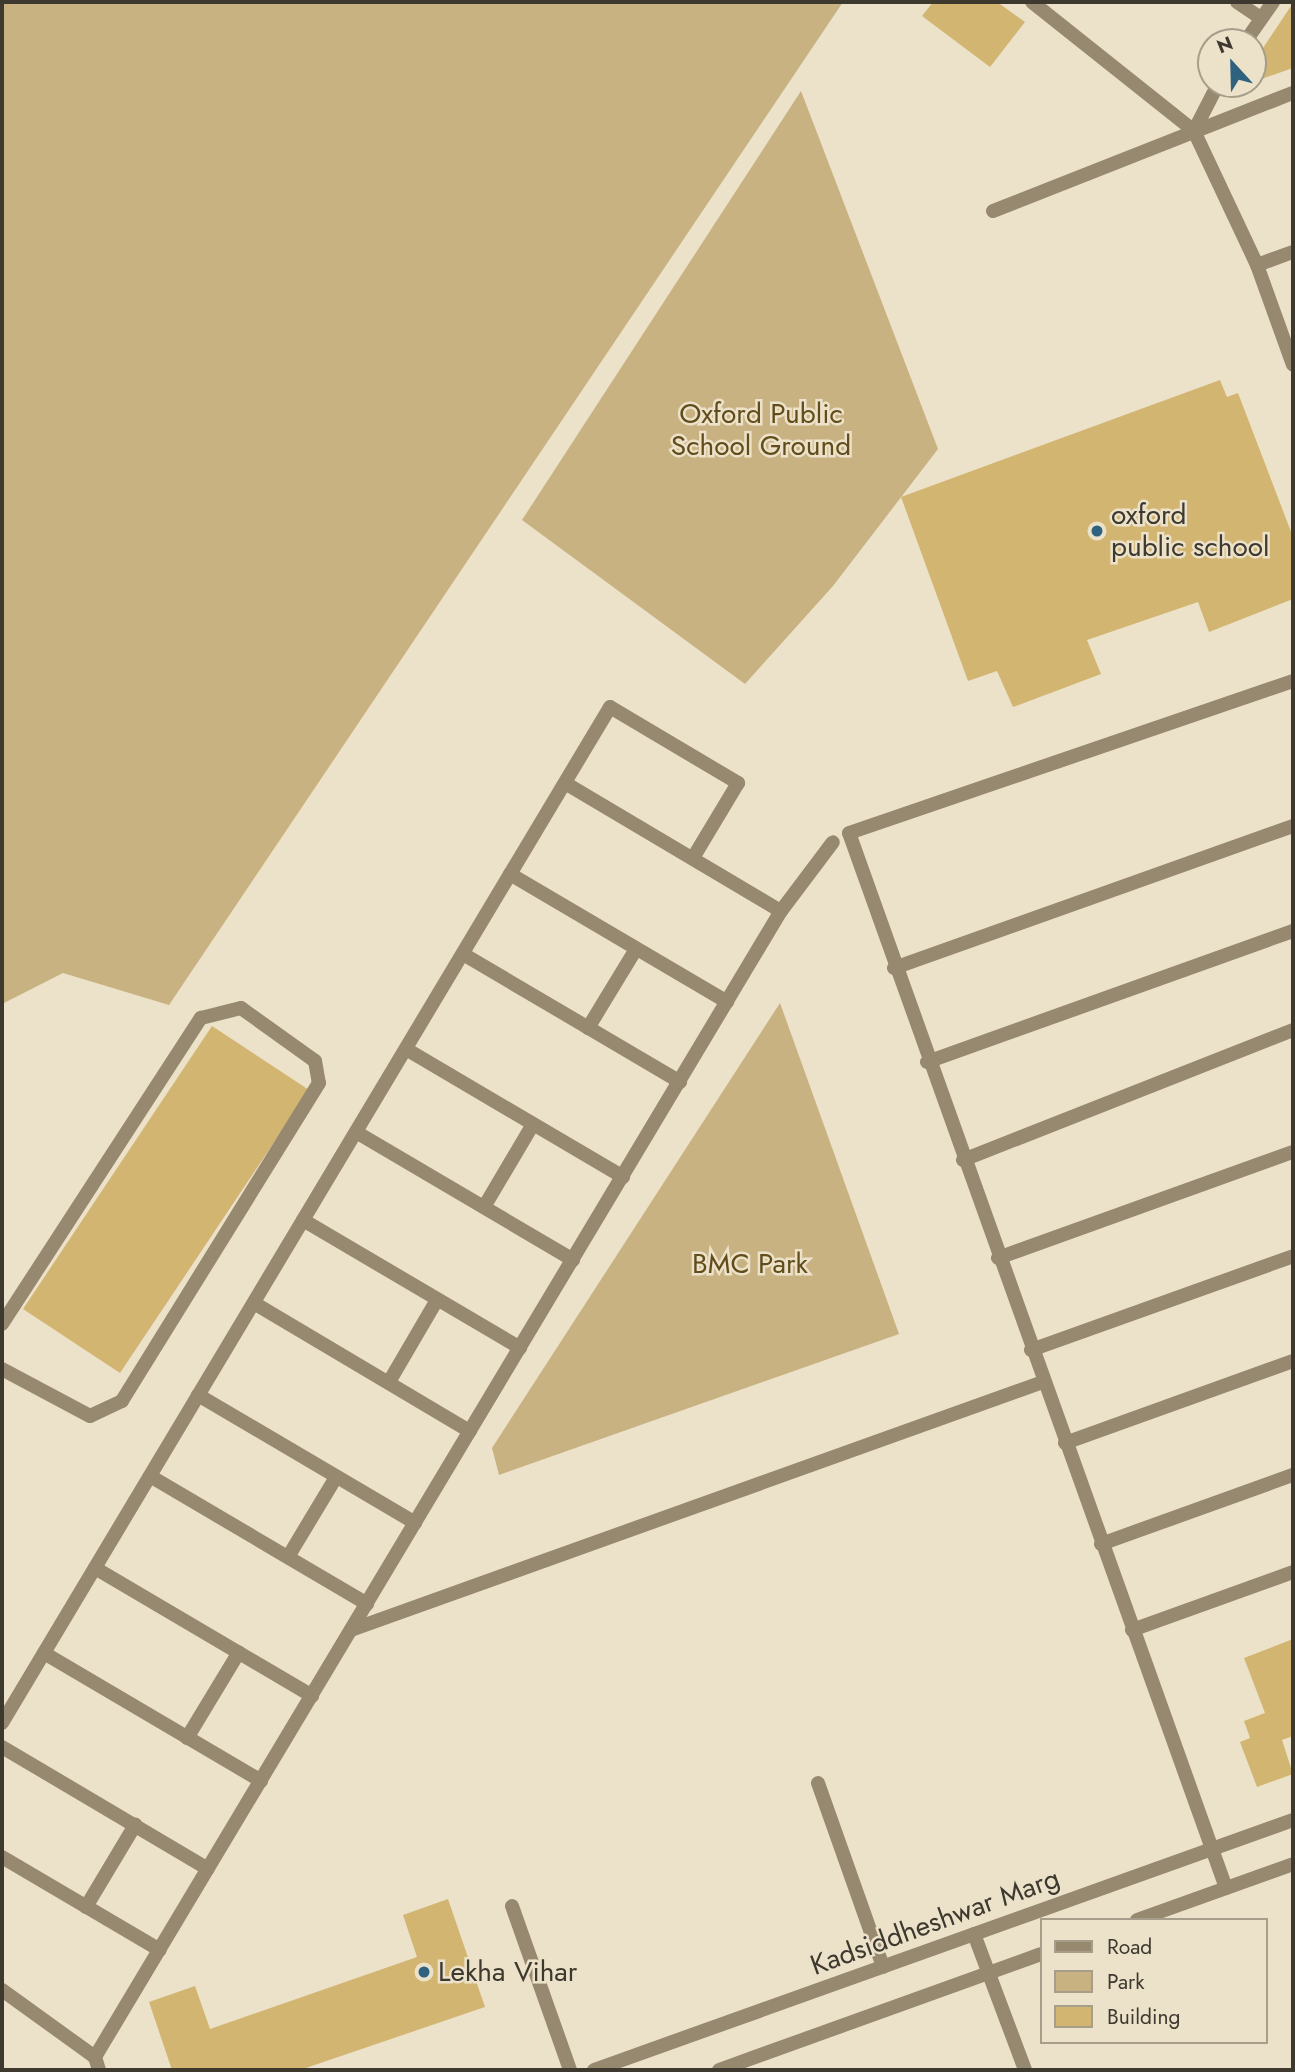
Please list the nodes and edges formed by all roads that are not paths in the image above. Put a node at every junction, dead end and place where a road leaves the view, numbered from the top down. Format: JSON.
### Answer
{"nodes":[{"id":1,"x":1032,"y":2,"type":"edge"},
{"id":2,"x":1237,"y":2,"type":"edge"},
{"id":3,"x":1273,"y":2,"type":"edge"},
{"id":4,"x":1261,"y":18,"type":"junction"},
{"id":5,"x":1254,"y":28,"type":"edge"},
{"id":6,"x":1293,"y":93,"type":"edge"},
{"id":7,"x":1212,"y":98,"type":"edge"},
{"id":8,"x":1194,"y":131,"type":"junction"},
{"id":9,"x":993,"y":211,"type":"dead end"},
{"id":10,"x":1293,"y":252,"type":"edge"},
{"id":11,"x":1257,"y":265,"type":"junction"},
{"id":12,"x":1293,"y":364,"type":"edge"},
{"id":13,"x":1293,"y":681,"type":"edge"},
{"id":14,"x":565,"y":783,"type":"junction"},
{"id":15,"x":1293,"y":826,"type":"edge"},
{"id":16,"x":849,"y":833,"type":"junction"},
{"id":17,"x":693,"y":858,"type":"junction"},
{"id":18,"x":510,"y":874,"type":"junction"},
{"id":19,"x":781,"y":911,"type":"junction"},
{"id":20,"x":1293,"y":931,"type":"edge"},
{"id":21,"x":636,"y":949,"type":"junction"},
{"id":22,"x":463,"y":954,"type":"junction"},
{"id":23,"x":894,"y":968,"type":"junction"},
{"id":24,"x":727,"y":1002,"type":"junction"},
{"id":25,"x":589,"y":1028,"type":"junction"},
{"id":26,"x":1293,"y":1030,"type":"edge"},
{"id":27,"x":406,"y":1049,"type":"junction"},
{"id":28,"x":927,"y":1062,"type":"junction"},
{"id":29,"x":680,"y":1082,"type":"junction"},
{"id":30,"x":533,"y":1124,"type":"junction"},
{"id":31,"x":356,"y":1132,"type":"junction"},
{"id":32,"x":1293,"y":1152,"type":"edge"},
{"id":33,"x":963,"y":1160,"type":"junction"},
{"id":34,"x":623,"y":1177,"type":"junction"},
{"id":35,"x":484,"y":1207,"type":"junction"},
{"id":36,"x":303,"y":1220,"type":"junction"},
{"id":37,"x":1293,"y":1256,"type":"edge"},
{"id":38,"x":998,"y":1258,"type":"junction"},
{"id":39,"x":573,"y":1260,"type":"junction"},
{"id":40,"x":438,"y":1300,"type":"junction"},
{"id":41,"x":254,"y":1303,"type":"junction"},
{"id":42,"x":2,"y":1324,"type":"edge"},
{"id":43,"x":520,"y":1349,"type":"junction"},
{"id":44,"x":1031,"y":1350,"type":"junction"},
{"id":45,"x":1293,"y":1361,"type":"edge"},
{"id":46,"x":2,"y":1369,"type":"edge"},
{"id":47,"x":388,"y":1382,"type":"junction"},
{"id":48,"x":1043,"y":1382,"type":"junction"},
{"id":49,"x":198,"y":1395,"type":"junction"},
{"id":50,"x":470,"y":1431,"type":"junction"},
{"id":51,"x":1065,"y":1443,"type":"junction"},
{"id":52,"x":1293,"y":1475,"type":"edge"},
{"id":53,"x":150,"y":1476,"type":"junction"},
{"id":54,"x":336,"y":1477,"type":"junction"},
{"id":55,"x":415,"y":1523,"type":"junction"},
{"id":56,"x":1101,"y":1544,"type":"junction"},
{"id":57,"x":288,"y":1557,"type":"junction"},
{"id":58,"x":95,"y":1568,"type":"junction"},
{"id":59,"x":1293,"y":1572,"type":"edge"},
{"id":60,"x":367,"y":1604,"type":"junction"},
{"id":61,"x":351,"y":1630,"type":"junction"},
{"id":62,"x":1132,"y":1630,"type":"junction"},
{"id":63,"x":239,"y":1652,"type":"junction"},
{"id":64,"x":44,"y":1653,"type":"junction"},
{"id":65,"x":312,"y":1696,"type":"junction"},
{"id":66,"x":2,"y":1723,"type":"edge"},
{"id":67,"x":187,"y":1738,"type":"junction"},
{"id":68,"x":2,"y":1747,"type":"edge"},
{"id":69,"x":261,"y":1781,"type":"junction"},
{"id":70,"x":818,"y":1783,"type":"dead end"},
{"id":71,"x":1293,"y":1820,"type":"edge"},
{"id":72,"x":135,"y":1825,"type":"junction"},
{"id":73,"x":1211,"y":1850,"type":"junction"},
{"id":74,"x":2,"y":1857,"type":"edge"},
{"id":75,"x":1293,"y":1864,"type":"edge"},
{"id":76,"x":208,"y":1869,"type":"junction"},
{"id":77,"x":1226,"y":1888,"type":"junction"},
{"id":78,"x":86,"y":1906,"type":"junction"},
{"id":79,"x":513,"y":1906,"type":"dead end"},
{"id":80,"x":1143,"y":1918,"type":"edge"},
{"id":81,"x":974,"y":1934,"type":"junction"},
{"id":82,"x":160,"y":1950,"type":"junction"},
{"id":83,"x":1040,"y":1954,"type":"edge"},
{"id":84,"x":883,"y":1967,"type":"junction"},
{"id":85,"x":988,"y":1973,"type":"junction"},
{"id":86,"x":2,"y":1990,"type":"edge"},
{"id":87,"x":97,"y":2064,"type":"edge"},
{"id":88,"x":570,"y":2070,"type":"edge"},
{"id":89,"x":594,"y":2070,"type":"edge"},
{"id":90,"x":719,"y":2070,"type":"edge"},
{"id":91,"x":1025,"y":2070,"type":"edge"}],
"edges":[{"from":1,"to":8,"type":"street"},
{"from":2,"to":4,"type":"street"},
{"from":3,"to":4,"type":"street"},
{"from":4,"to":5,"type":"street"},
{"from":6,"to":8,"type":"street"},
{"from":7,"to":8,"type":"street"},
{"from":8,"to":9,"type":"street"},
{"from":8,"to":11,"type":"street"},
{"from":10,"to":11,"type":"street"},
{"from":11,"to":12,"type":"street"},
{"from":13,"to":16,"type":"street"},
{"from":14,"to":17,"type":"street"},
{"from":14,"to":17,"type":"street"},
{"from":14,"to":18,"type":"street"},
{"from":15,"to":23,"type":"street"},
{"from":16,"to":19,"type":"street"},
{"from":16,"to":23,"type":"street"},
{"from":17,"to":19,"type":"street"},
{"from":18,"to":21,"type":"street"},
{"from":18,"to":22,"type":"street"},
{"from":19,"to":24,"type":"street"},
{"from":20,"to":28,"type":"street"},
{"from":21,"to":24,"type":"street"},
{"from":21,"to":25,"type":"street"},
{"from":22,"to":25,"type":"street"},
{"from":22,"to":27,"type":"street"},
{"from":23,"to":28,"type":"street"},
{"from":24,"to":29,"type":"street"},
{"from":25,"to":29,"type":"street"},
{"from":26,"to":33,"type":"street"},
{"from":27,"to":30,"type":"street"},
{"from":27,"to":31,"type":"street"},
{"from":28,"to":33,"type":"street"},
{"from":29,"to":34,"type":"street"},
{"from":30,"to":34,"type":"street"},
{"from":30,"to":35,"type":"street"},
{"from":31,"to":35,"type":"street"},
{"from":31,"to":36,"type":"street"},
{"from":32,"to":38,"type":"street"},
{"from":33,"to":38,"type":"street"},
{"from":34,"to":39,"type":"street"},
{"from":35,"to":39,"type":"street"},
{"from":36,"to":40,"type":"street"},
{"from":36,"to":41,"type":"street"},
{"from":37,"to":44,"type":"street"},
{"from":38,"to":44,"type":"street"},
{"from":39,"to":43,"type":"street"},
{"from":40,"to":43,"type":"street"},
{"from":40,"to":47,"type":"street"},
{"from":41,"to":47,"type":"street"},
{"from":41,"to":49,"type":"street"},
{"from":42,"to":46,"type":"street"},
{"from":43,"to":50,"type":"street"},
{"from":44,"to":48,"type":"street"},
{"from":45,"to":51,"type":"street"},
{"from":47,"to":50,"type":"street"},
{"from":48,"to":51,"type":"street"},
{"from":48,"to":61,"type":"street"},
{"from":49,"to":53,"type":"street"},
{"from":49,"to":54,"type":"street"},
{"from":50,"to":55,"type":"street"},
{"from":51,"to":56,"type":"street"},
{"from":52,"to":56,"type":"street"},
{"from":53,"to":57,"type":"street"},
{"from":53,"to":58,"type":"street"},
{"from":54,"to":55,"type":"street"},
{"from":54,"to":57,"type":"street"},
{"from":55,"to":60,"type":"street"},
{"from":56,"to":62,"type":"street"},
{"from":57,"to":60,"type":"street"},
{"from":58,"to":63,"type":"street"},
{"from":58,"to":64,"type":"street"},
{"from":59,"to":62,"type":"street"},
{"from":60,"to":61,"type":"street"},
{"from":61,"to":65,"type":"street"},
{"from":62,"to":73,"type":"street"},
{"from":63,"to":65,"type":"street"},
{"from":63,"to":67,"type":"street"},
{"from":64,"to":66,"type":"street"},
{"from":64,"to":67,"type":"street"},
{"from":65,"to":69,"type":"street"},
{"from":67,"to":69,"type":"street"},
{"from":68,"to":72,"type":"street"},
{"from":69,"to":76,"type":"street"},
{"from":70,"to":84,"type":"street"},
{"from":71,"to":73,"type":"street","name":"Kadsiddheshwar Marg"},
{"from":72,"to":76,"type":"street"},
{"from":72,"to":78,"type":"street"},
{"from":73,"to":77,"type":"street"},
{"from":73,"to":81,"type":"street","name":"Kadsiddheshwar Marg"},
{"from":74,"to":78,"type":"street"},
{"from":75,"to":77,"type":"street"},
{"from":76,"to":82,"type":"street"},
{"from":77,"to":80,"type":"street"},
{"from":78,"to":82,"type":"street"},
{"from":79,"to":88,"type":"street"},
{"from":81,"to":84,"type":"street","name":"Kadsiddheshwar Marg"},
{"from":81,"to":85,"type":"street"},
{"from":82,"to":87,"type":"street"},
{"from":83,"to":85,"type":"street"},
{"from":84,"to":89,"type":"street","name":"Kadsiddheshwar Marg"},
{"from":85,"to":90,"type":"street"},
{"from":85,"to":91,"type":"street"},
{"from":86,"to":87,"type":"street"}]}
